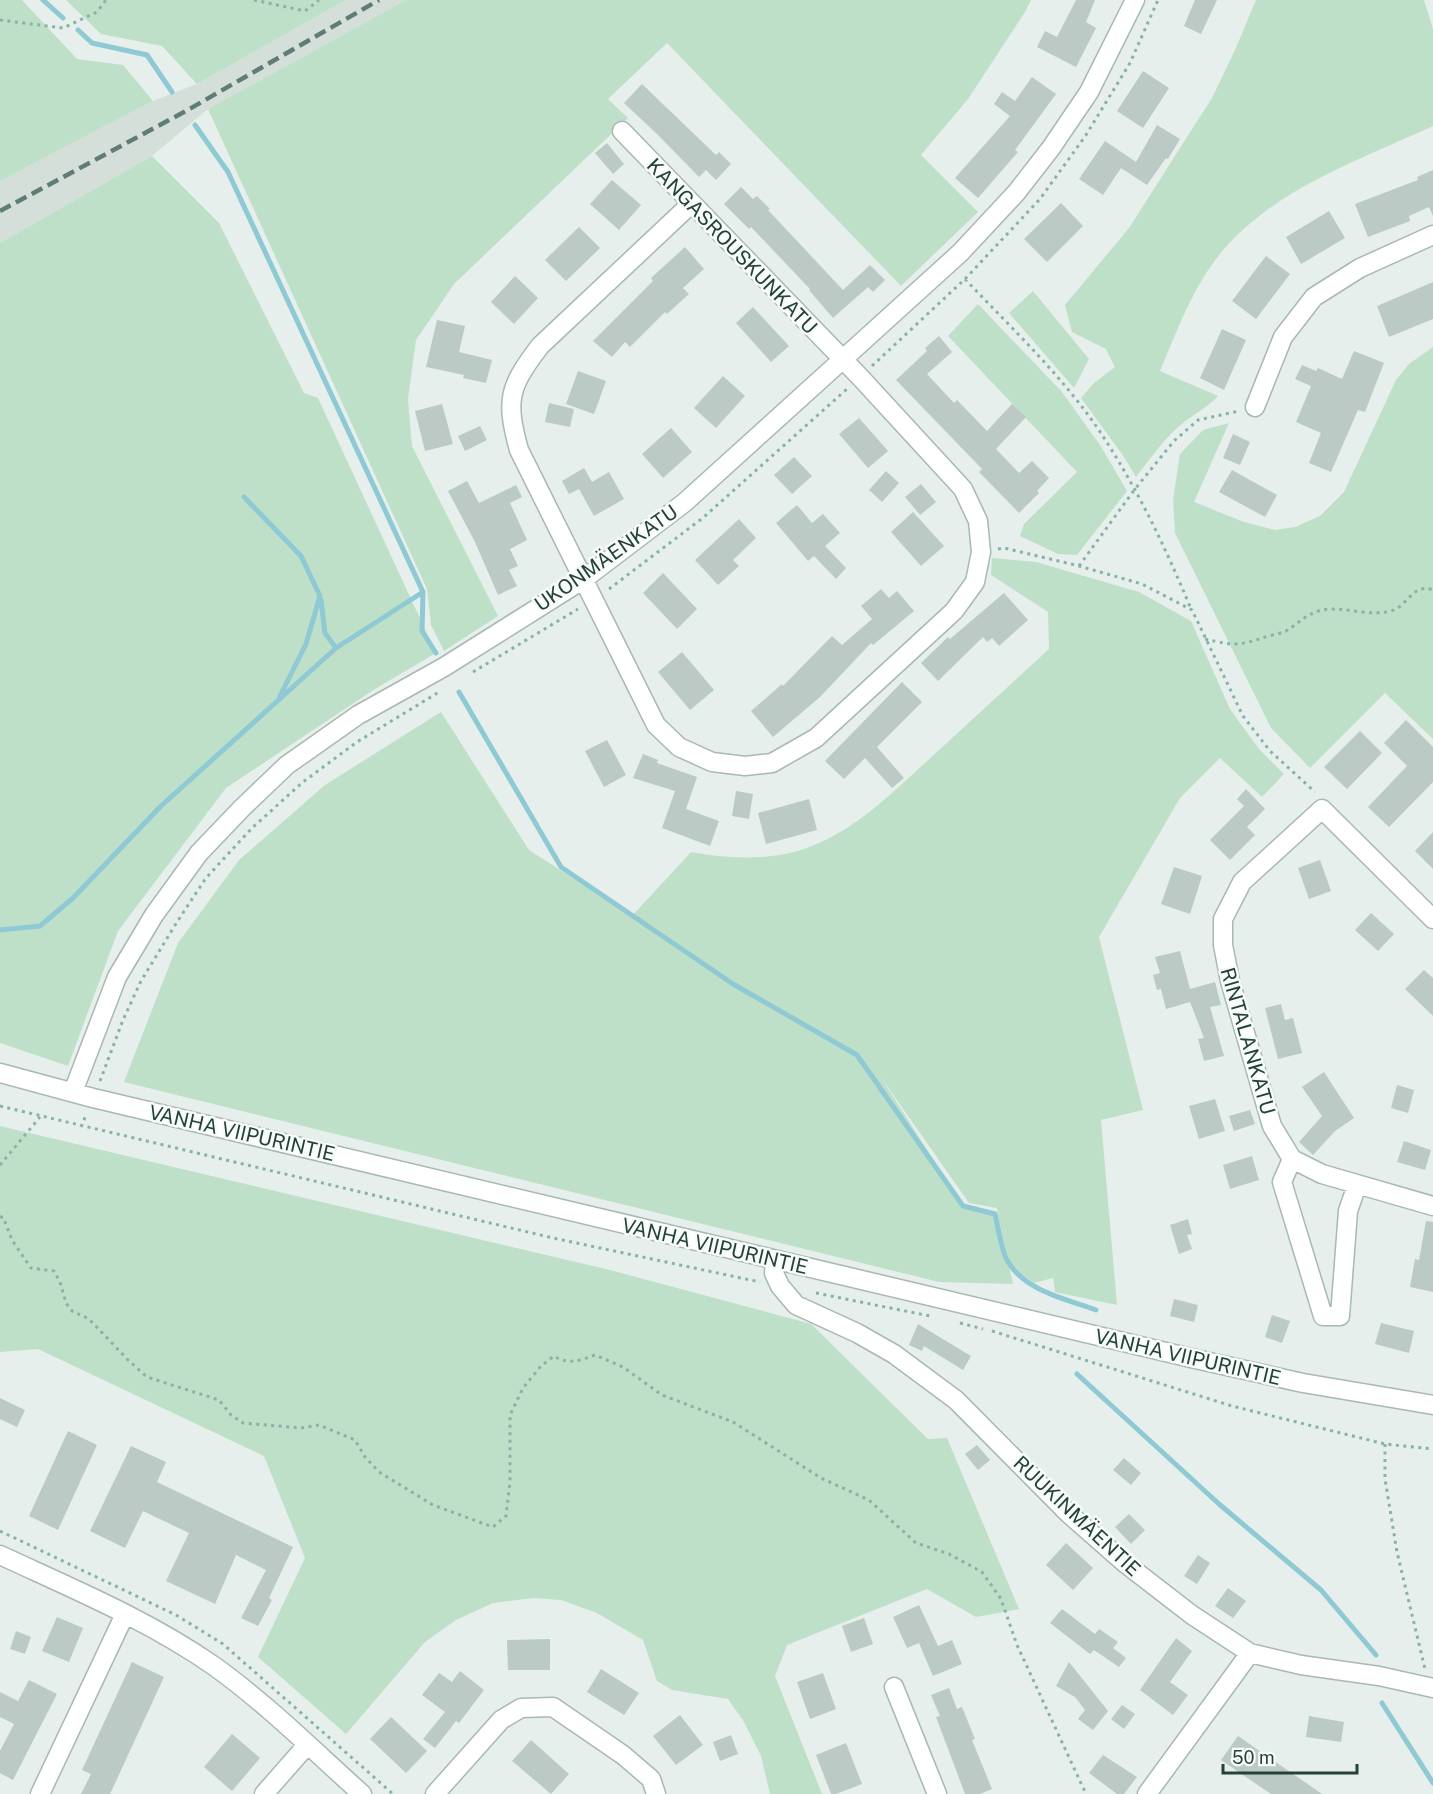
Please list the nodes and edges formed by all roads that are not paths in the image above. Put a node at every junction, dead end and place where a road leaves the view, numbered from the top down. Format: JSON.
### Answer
{"nodes":[{"id":1,"x":1135,"y":0,"type":"edge"},
{"id":2,"x":622,"y":131,"type":"dead end"},
{"id":3,"x":691,"y":204,"type":"junction"},
{"id":4,"x":1433,"y":235,"type":"edge"},
{"id":5,"x":842,"y":360,"type":"junction"},
{"id":6,"x":1255,"y":407,"type":"road end"},
{"id":7,"x":584,"y":579,"type":"junction"},
{"id":8,"x":1433,"y":919,"type":"edge"},
{"id":9,"x":0,"y":1073,"type":"edge"},
{"id":10,"x":73,"y":1092,"type":"junction"},
{"id":11,"x":1292,"y":1159,"type":"junction"},
{"id":12,"x":1357,"y":1185,"type":"junction"},
{"id":13,"x":1433,"y":1206,"type":"edge"},
{"id":14,"x":775,"y":1260,"type":"junction"},
{"id":15,"x":1433,"y":1405,"type":"edge"},
{"id":16,"x":0,"y":1555,"type":"edge"},
{"id":17,"x":125,"y":1614,"type":"junction"},
{"id":18,"x":1250,"y":1653,"type":"junction"},
{"id":19,"x":894,"y":1687,"type":"dead end"},
{"id":20,"x":1430,"y":1687,"type":"edge"},
{"id":21,"x":307,"y":1745,"type":"junction"},
{"id":22,"x":40,"y":1794,"type":"edge"},
{"id":23,"x":264,"y":1794,"type":"edge"},
{"id":24,"x":362,"y":1794,"type":"edge"},
{"id":25,"x":435,"y":1794,"type":"edge"},
{"id":26,"x":656,"y":1794,"type":"edge"},
{"id":27,"x":937,"y":1794,"type":"edge"},
{"id":28,"x":1147,"y":1794,"type":"edge"}],
"edges":[{"from":1,"to":5,"type":"street","name":"UKONMÄENKATU"},
{"from":2,"to":3,"type":"street","name":"KANGASROUSKUNKATU"},
{"from":3,"to":5,"type":"street","name":"KANGASROUSKUNKATU"},
{"from":3,"to":7,"type":"street","name":"KANGASROUSKUNKATU"},
{"from":4,"to":6,"type":"street"},
{"from":5,"to":7,"type":"street","name":"UKONMÄENKATU"},
{"from":5,"to":7,"type":"street","name":"KANGASROUSKUNKATU"},
{"from":7,"to":10,"type":"street","name":"UKONMÄENKATU"},
{"from":8,"to":11,"type":"street","name":"RINTALANKATU"},
{"from":9,"to":10,"type":"street","name":"VANHA VIIPURINTIE"},
{"from":10,"to":14,"type":"street","name":"VANHA VIIPURINTIE"},
{"from":11,"to":12,"type":"street"},
{"from":11,"to":12,"type":"street"},
{"from":12,"to":13,"type":"street"},
{"from":14,"to":15,"type":"street","name":"VANHA VIIPURINTIE"},
{"from":14,"to":18,"type":"street","name":"RUUKINMÄENTIE"},
{"from":16,"to":17,"type":"street"},
{"from":17,"to":21,"type":"street"},
{"from":17,"to":22,"type":"street"},
{"from":18,"to":20,"type":"street","name":"RUUKINMÄENTIE"},
{"from":18,"to":28,"type":"street"},
{"from":19,"to":27,"type":"street"},
{"from":21,"to":23,"type":"street"},
{"from":21,"to":24,"type":"street"},
{"from":25,"to":26,"type":"street"}]}
